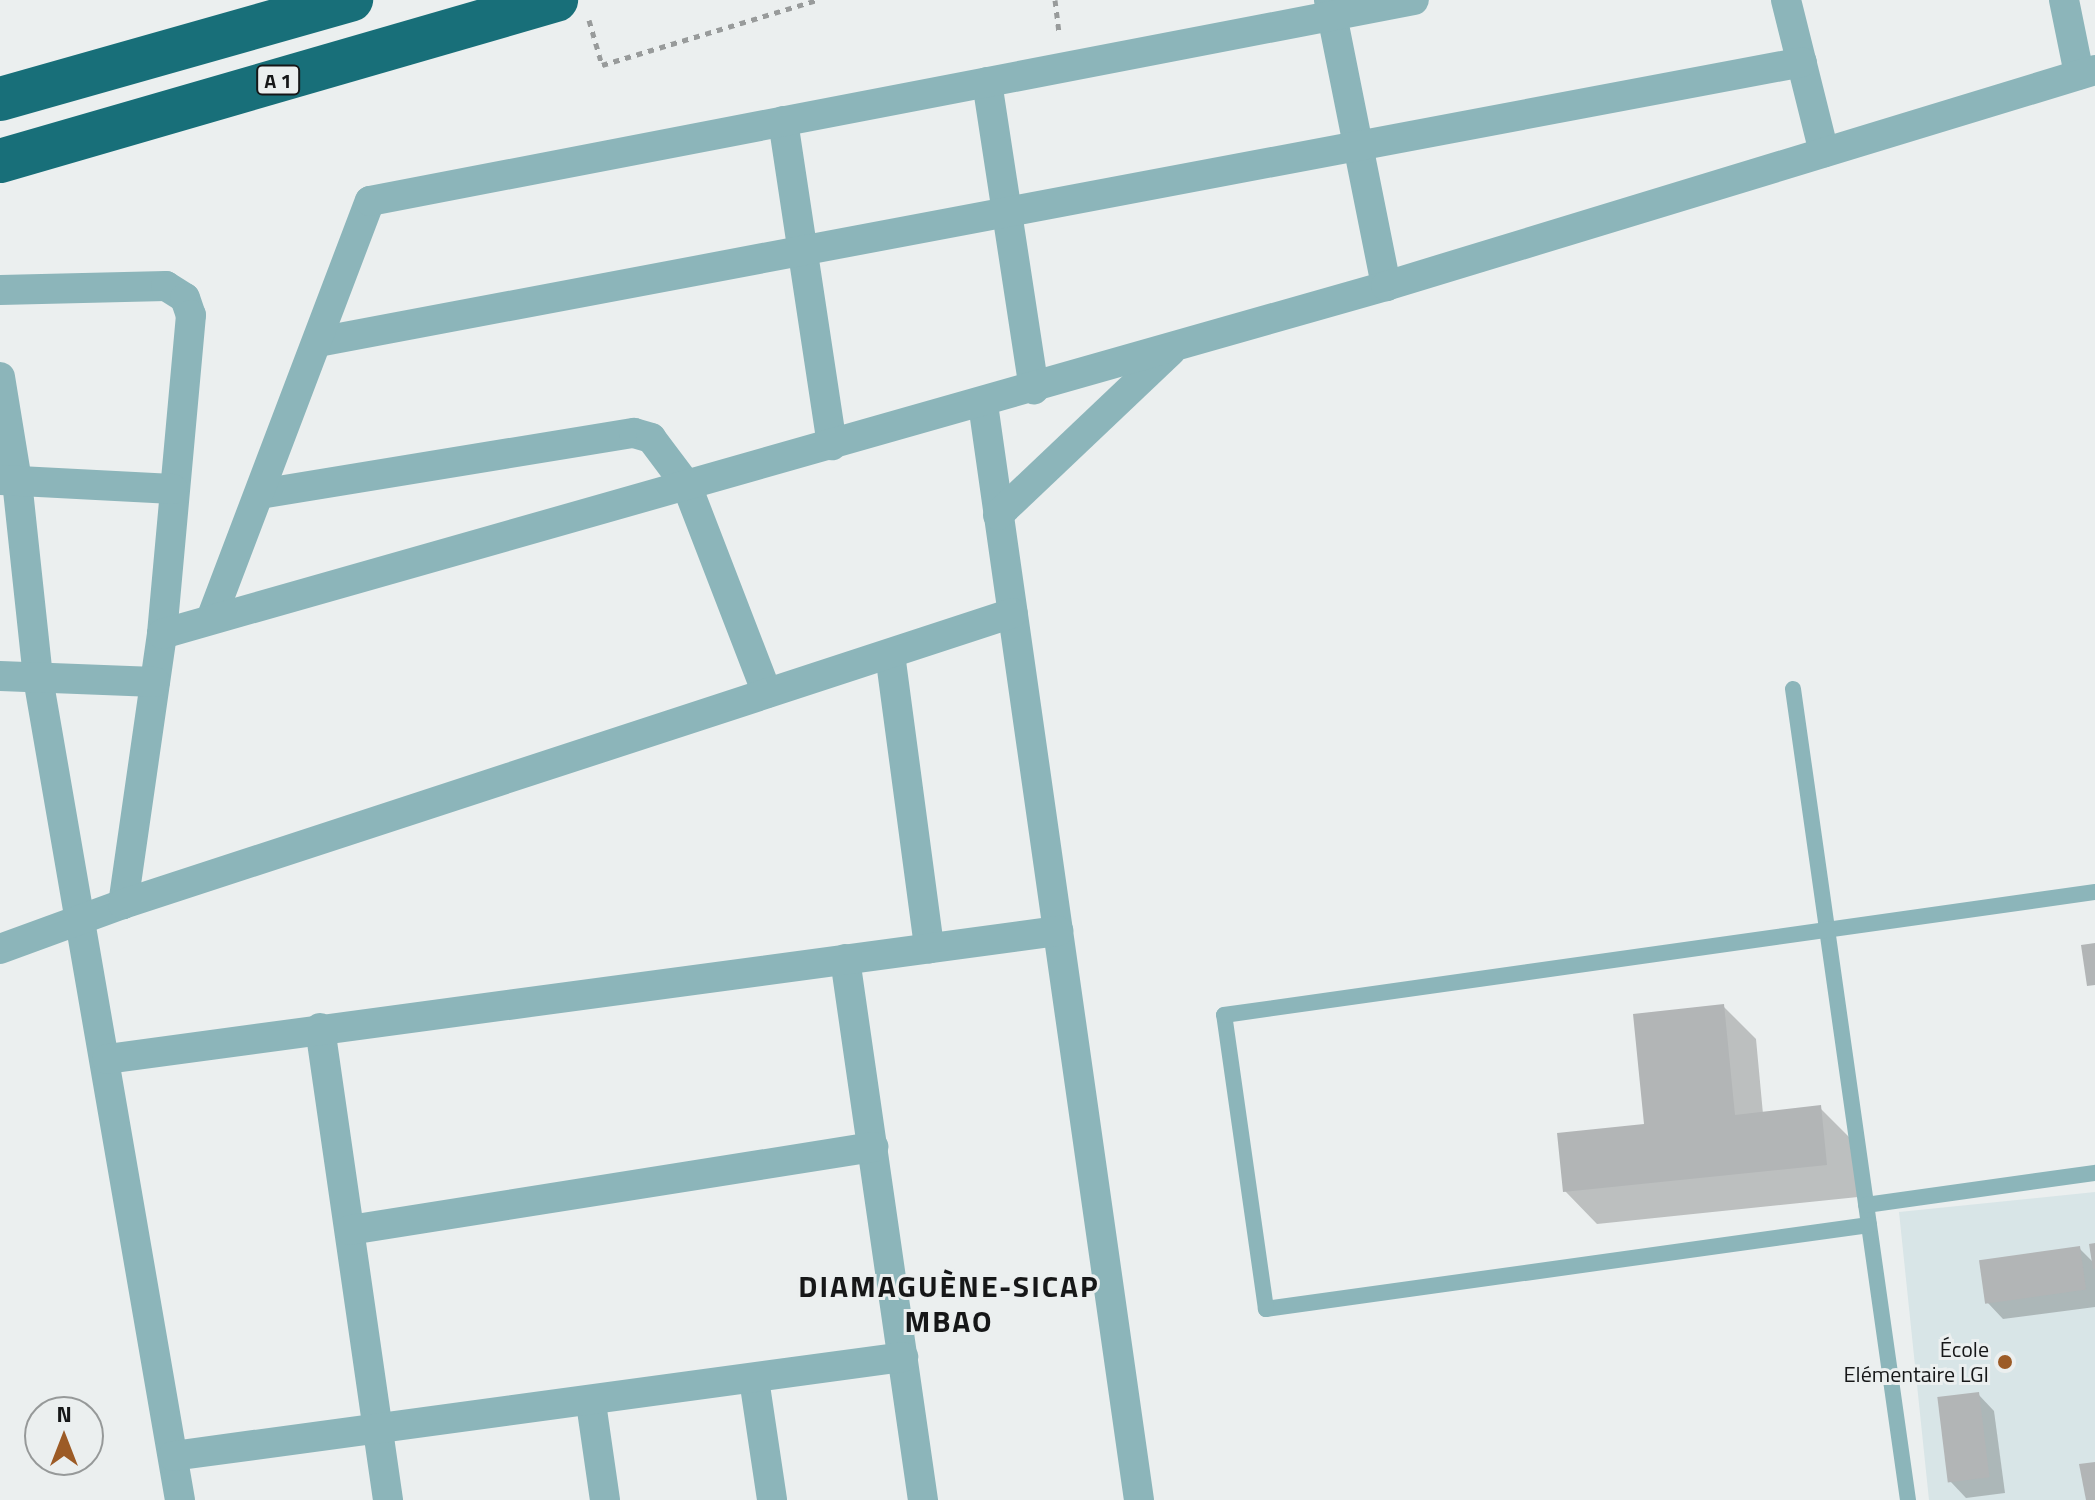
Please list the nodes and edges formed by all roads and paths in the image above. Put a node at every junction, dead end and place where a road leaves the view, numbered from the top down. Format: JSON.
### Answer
{"nodes":[{"id":1,"x":351,"y":0,"type":"edge"},
{"id":2,"x":817,"y":0,"type":"edge"},
{"id":3,"x":1414,"y":0,"type":"edge"},
{"id":4,"x":1786,"y":0,"type":"edge"},
{"id":5,"x":2064,"y":0,"type":"edge"},
{"id":6,"x":571,"y":6,"type":"edge"},
{"id":7,"x":1330,"y":8,"type":"edge"},
{"id":8,"x":1802,"y":62,"type":"junction"},
{"id":9,"x":2087,"y":72,"type":"edge"},
{"id":10,"x":987,"y":82,"type":"junction"},
{"id":11,"x":0,"y":99,"type":"edge"},
{"id":12,"x":783,"y":121,"type":"junction"},
{"id":13,"x":1360,"y":146,"type":"junction"},
{"id":14,"x":1824,"y":152,"type":"junction"},
{"id":15,"x":0,"y":161,"type":"edge"},
{"id":16,"x":1008,"y":212,"type":"junction"},
{"id":17,"x":803,"y":251,"type":"junction"},
{"id":18,"x":1386,"y":286,"type":"junction"},
{"id":19,"x":0,"y":290,"type":"edge"},
{"id":20,"x":318,"y":342,"type":"junction"},
{"id":21,"x":1173,"y":348,"type":"junction"},
{"id":22,"x":0,"y":377,"type":"edge"},
{"id":23,"x":1034,"y":389,"type":"junction"},
{"id":24,"x":983,"y":404,"type":"junction"},
{"id":25,"x":832,"y":445,"type":"junction"},
{"id":26,"x":9,"y":480,"type":"edge"},
{"id":27,"x":687,"y":486,"type":"junction"},
{"id":28,"x":173,"y":489,"type":"junction"},
{"id":29,"x":260,"y":494,"type":"junction"},
{"id":30,"x":998,"y":515,"type":"junction"},
{"id":31,"x":1013,"y":613,"type":"junction"},
{"id":32,"x":211,"y":619,"type":"junction"},
{"id":33,"x":162,"y":634,"type":"junction"},
{"id":34,"x":890,"y":654,"type":"junction"},
{"id":35,"x":0,"y":676,"type":"edge"},
{"id":36,"x":38,"y":678,"type":"junction"},
{"id":37,"x":155,"y":682,"type":"junction"},
{"id":38,"x":1793,"y":689,"type":"dead end"},
{"id":39,"x":767,"y":693,"type":"junction"},
{"id":40,"x":2095,"y":892,"type":"edge"},
{"id":41,"x":123,"y":904,"type":"junction"},
{"id":42,"x":79,"y":919,"type":"junction"},
{"id":43,"x":1827,"y":930,"type":"junction"},
{"id":44,"x":1058,"y":931,"type":"junction"},
{"id":45,"x":929,"y":948,"type":"junction"},
{"id":46,"x":0,"y":949,"type":"edge"},
{"id":47,"x":845,"y":959,"type":"junction"},
{"id":48,"x":320,"y":1028,"type":"junction"},
{"id":49,"x":107,"y":1059,"type":"junction"},
{"id":50,"x":873,"y":1147,"type":"junction"},
{"id":51,"x":2095,"y":1173,"type":"edge"},
{"id":52,"x":1866,"y":1205,"type":"junction"},
{"id":53,"x":1869,"y":1225,"type":"junction"},
{"id":54,"x":350,"y":1230,"type":"junction"},
{"id":55,"x":903,"y":1357,"type":"junction"},
{"id":56,"x":754,"y":1379,"type":"junction"},
{"id":57,"x":591,"y":1403,"type":"junction"},
{"id":58,"x":378,"y":1429,"type":"junction"},
{"id":59,"x":173,"y":1456,"type":"junction"},
{"id":60,"x":180,"y":1500,"type":"edge"},
{"id":61,"x":388,"y":1500,"type":"edge"},
{"id":62,"x":605,"y":1500,"type":"edge"},
{"id":63,"x":772,"y":1500,"type":"edge"},
{"id":64,"x":923,"y":1500,"type":"edge"},
{"id":65,"x":1139,"y":1500,"type":"edge"},
{"id":66,"x":1908,"y":1500,"type":"edge"}],
"edges":[{"from":1,"to":11,"type":"highway"},
{"from":2,"to":6,"type":"path"},
{"from":3,"to":7,"type":"street"},
{"from":4,"to":8,"type":"street"},
{"from":5,"to":9,"type":"street"},
{"from":6,"to":15,"type":"highway","number":"A 1"},
{"from":7,"to":10,"type":"street"},
{"from":7,"to":13,"type":"street"},
{"from":8,"to":13,"type":"street"},
{"from":8,"to":14,"type":"street"},
{"from":9,"to":14,"type":"street"},
{"from":10,"to":12,"type":"street"},
{"from":10,"to":16,"type":"street"},
{"from":12,"to":17,"type":"street"},
{"from":12,"to":20,"type":"street"},
{"from":13,"to":16,"type":"street"},
{"from":13,"to":18,"type":"street"},
{"from":14,"to":18,"type":"street"},
{"from":16,"to":17,"type":"street"},
{"from":16,"to":23,"type":"street"},
{"from":17,"to":20,"type":"street"},
{"from":17,"to":25,"type":"street"},
{"from":18,"to":21,"type":"street"},
{"from":19,"to":28,"type":"street"},
{"from":20,"to":29,"type":"street"},
{"from":21,"to":23,"type":"street"},
{"from":21,"to":30,"type":"street"},
{"from":22,"to":26,"type":"street"},
{"from":23,"to":24,"type":"street"},
{"from":24,"to":25,"type":"street"},
{"from":24,"to":30,"type":"street"},
{"from":25,"to":27,"type":"street"},
{"from":26,"to":28,"type":"street"},
{"from":26,"to":36,"type":"street"},
{"from":27,"to":29,"type":"street"},
{"from":27,"to":32,"type":"street"},
{"from":27,"to":39,"type":"street"},
{"from":28,"to":33,"type":"street"},
{"from":29,"to":32,"type":"street"},
{"from":30,"to":31,"type":"street"},
{"from":31,"to":34,"type":"street"},
{"from":31,"to":44,"type":"street"},
{"from":32,"to":33,"type":"street"},
{"from":33,"to":37,"type":"street"},
{"from":34,"to":39,"type":"street"},
{"from":34,"to":45,"type":"street"},
{"from":35,"to":36,"type":"street"},
{"from":36,"to":37,"type":"street"},
{"from":36,"to":42,"type":"street"},
{"from":37,"to":41,"type":"street"},
{"from":38,"to":43,"type":"lane"},
{"from":39,"to":41,"type":"street"},
{"from":40,"to":43,"type":"lane"},
{"from":41,"to":42,"type":"street"},
{"from":42,"to":46,"type":"street"},
{"from":42,"to":49,"type":"street"},
{"from":43,"to":52,"type":"lane"},
{"from":43,"to":53,"type":"lane"},
{"from":44,"to":45,"type":"street"},
{"from":44,"to":65,"type":"street"},
{"from":45,"to":47,"type":"street"},
{"from":47,"to":48,"type":"street"},
{"from":47,"to":50,"type":"street"},
{"from":48,"to":49,"type":"street"},
{"from":48,"to":54,"type":"street"},
{"from":49,"to":59,"type":"street"},
{"from":50,"to":54,"type":"street"},
{"from":50,"to":55,"type":"street"},
{"from":51,"to":52,"type":"lane"},
{"from":52,"to":53,"type":"lane"},
{"from":53,"to":66,"type":"lane"},
{"from":54,"to":58,"type":"street"},
{"from":55,"to":56,"type":"street"},
{"from":55,"to":64,"type":"street"},
{"from":56,"to":57,"type":"street"},
{"from":56,"to":63,"type":"street"},
{"from":57,"to":58,"type":"street"},
{"from":57,"to":62,"type":"street"},
{"from":58,"to":59,"type":"street"},
{"from":58,"to":61,"type":"street"},
{"from":59,"to":60,"type":"street"}]}
